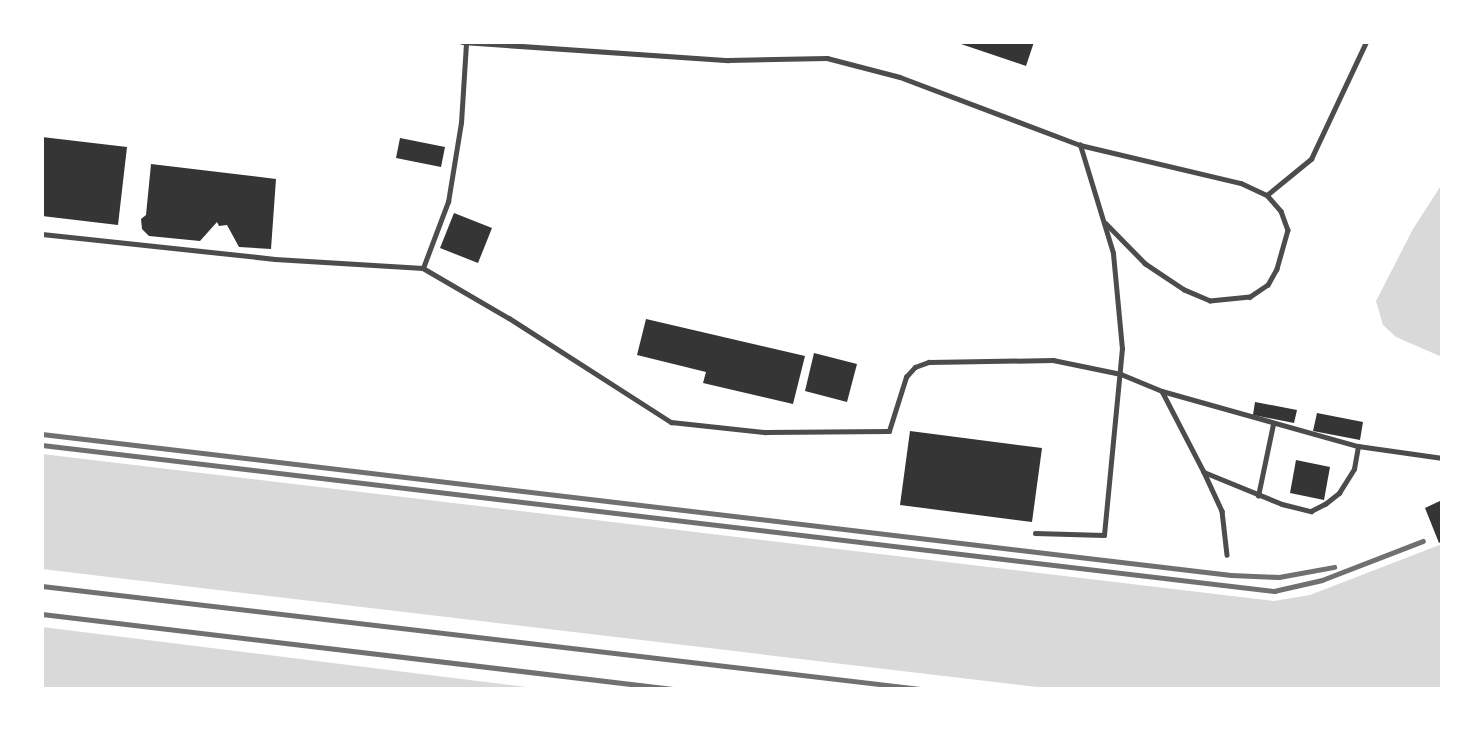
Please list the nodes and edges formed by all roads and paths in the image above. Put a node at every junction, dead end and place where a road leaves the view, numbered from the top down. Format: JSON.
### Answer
{"nodes":[{"id":1,"x":1366,"y":42,"type":"edge"},
{"id":2,"x":464,"y":43,"type":"edge"},
{"id":3,"x":1080,"y":145,"type":"junction"},
{"id":4,"x":1268,"y":195,"type":"junction"},
{"id":5,"x":1106,"y":224,"type":"junction"},
{"id":6,"x":42,"y":234,"type":"edge"},
{"id":7,"x":423,"y":268,"type":"junction"},
{"id":8,"x":1121,"y":374,"type":"junction"},
{"id":9,"x":1162,"y":391,"type":"junction"},
{"id":10,"x":1273,"y":423,"type":"junction"},
{"id":11,"x":1358,"y":446,"type":"junction"},
{"id":12,"x":1442,"y":458,"type":"edge"},
{"id":13,"x":1204,"y":472,"type":"junction"},
{"id":14,"x":1258,"y":496,"type":"junction"},
{"id":15,"x":1035,"y":533,"type":"dead end"},
{"id":16,"x":1227,"y":555,"type":"dead end"}],
"edges":[{"from":1,"to":4,"type":"lane"},
{"from":2,"to":3,"type":"lane"},
{"from":2,"to":7,"type":"lane"},
{"from":3,"to":4,"type":"lane"},
{"from":3,"to":5,"type":"lane"},
{"from":4,"to":5,"type":"lane"},
{"from":5,"to":8,"type":"lane"},
{"from":6,"to":7,"type":"lane"},
{"from":7,"to":8,"type":"lane"},
{"from":8,"to":9,"type":"lane"},
{"from":8,"to":15,"type":"lane"},
{"from":9,"to":10,"type":"lane"},
{"from":9,"to":13,"type":"lane"},
{"from":10,"to":11,"type":"lane"},
{"from":10,"to":14,"type":"lane"},
{"from":11,"to":12,"type":"lane"},
{"from":11,"to":14,"type":"lane"},
{"from":13,"to":14,"type":"lane"},
{"from":13,"to":16,"type":"lane"}]}
